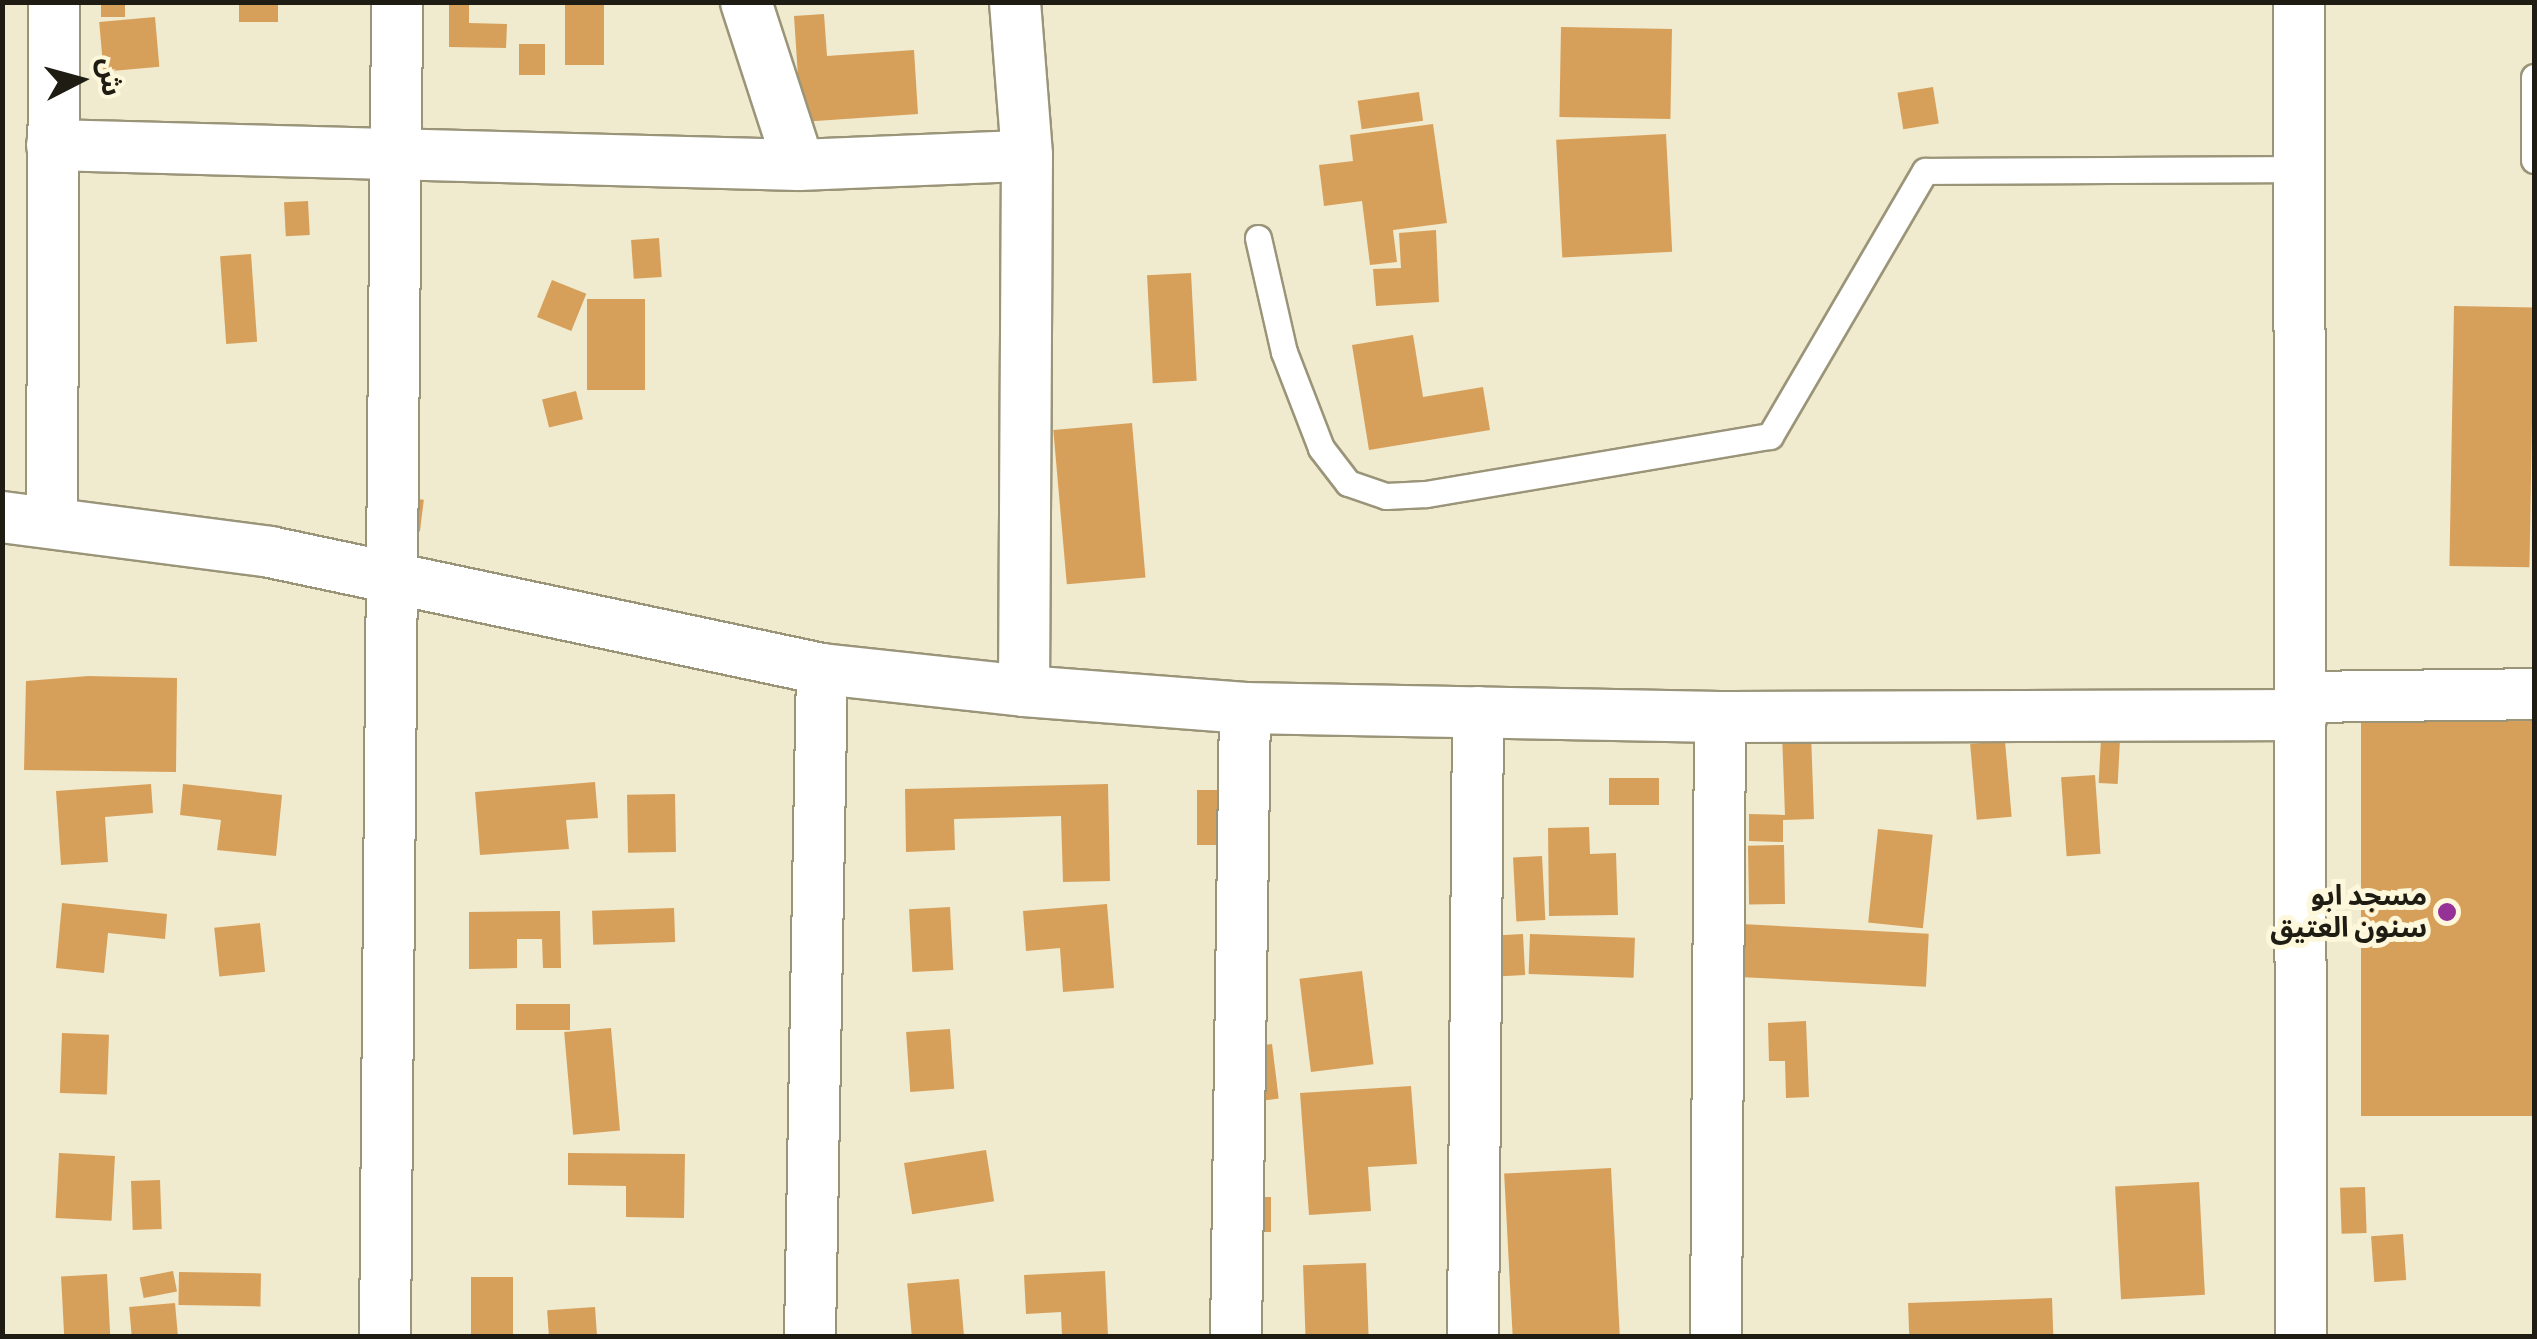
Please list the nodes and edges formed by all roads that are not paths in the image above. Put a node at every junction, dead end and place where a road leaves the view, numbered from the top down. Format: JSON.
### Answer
{"nodes":[{"id":1,"x":54,"y":2,"type":"edge"},
{"id":2,"x":397,"y":2,"type":"edge"},
{"id":3,"x":746,"y":2,"type":"edge"},
{"id":4,"x":1015,"y":2,"type":"edge"},
{"id":5,"x":2299,"y":2,"type":"edge"},
{"id":6,"x":2534,"y":77,"type":"edge"},
{"id":7,"x":52,"y":145,"type":"junction"},
{"id":8,"x":395,"y":156,"type":"junction"},
{"id":9,"x":1027,"y":156,"type":"junction"},
{"id":10,"x":2534,"y":160,"type":"edge"},
{"id":11,"x":799,"y":165,"type":"junction"},
{"id":12,"x":2297,"y":169,"type":"junction"},
{"id":13,"x":1258,"y":238,"type":"dead end"},
{"id":14,"x":2,"y":518,"type":"edge"},
{"id":15,"x":52,"y":522,"type":"junction"},
{"id":16,"x":391,"y":582,"type":"junction"},
{"id":17,"x":822,"y":669,"type":"junction"},
{"id":18,"x":1024,"y":692,"type":"junction"},
{"id":19,"x":2534,"y":694,"type":"edge"},
{"id":20,"x":2302,"y":706,"type":"junction"},
{"id":21,"x":1245,"y":708,"type":"junction"},
{"id":22,"x":1478,"y":712,"type":"junction"},
{"id":23,"x":1720,"y":717,"type":"junction"},
{"id":24,"x":385,"y":1336,"type":"edge"},
{"id":25,"x":810,"y":1336,"type":"edge"},
{"id":26,"x":1236,"y":1336,"type":"edge"},
{"id":27,"x":1473,"y":1336,"type":"edge"},
{"id":28,"x":1716,"y":1336,"type":"edge"},
{"id":29,"x":2301,"y":1336,"type":"edge"}],
"edges":[{"from":1,"to":7,"type":"street"},
{"from":2,"to":8,"type":"street"},
{"from":3,"to":11,"type":"street"},
{"from":4,"to":9,"type":"street"},
{"from":5,"to":12,"type":"street"},
{"from":6,"to":10,"type":"lane"},
{"from":7,"to":8,"type":"street"},
{"from":7,"to":15,"type":"street"},
{"from":8,"to":11,"type":"street"},
{"from":8,"to":16,"type":"street"},
{"from":9,"to":11,"type":"street"},
{"from":9,"to":18,"type":"street"},
{"from":12,"to":13,"type":"lane"},
{"from":12,"to":20,"type":"street"},
{"from":14,"to":15,"type":"street"},
{"from":15,"to":16,"type":"street"},
{"from":16,"to":17,"type":"street"},
{"from":16,"to":24,"type":"street"},
{"from":17,"to":18,"type":"street"},
{"from":17,"to":25,"type":"street"},
{"from":18,"to":21,"type":"street"},
{"from":19,"to":20,"type":"street"},
{"from":20,"to":23,"type":"street"},
{"from":20,"to":29,"type":"street"},
{"from":21,"to":22,"type":"street"},
{"from":21,"to":26,"type":"street"},
{"from":22,"to":23,"type":"street"},
{"from":22,"to":27,"type":"street"},
{"from":23,"to":28,"type":"street"}]}
